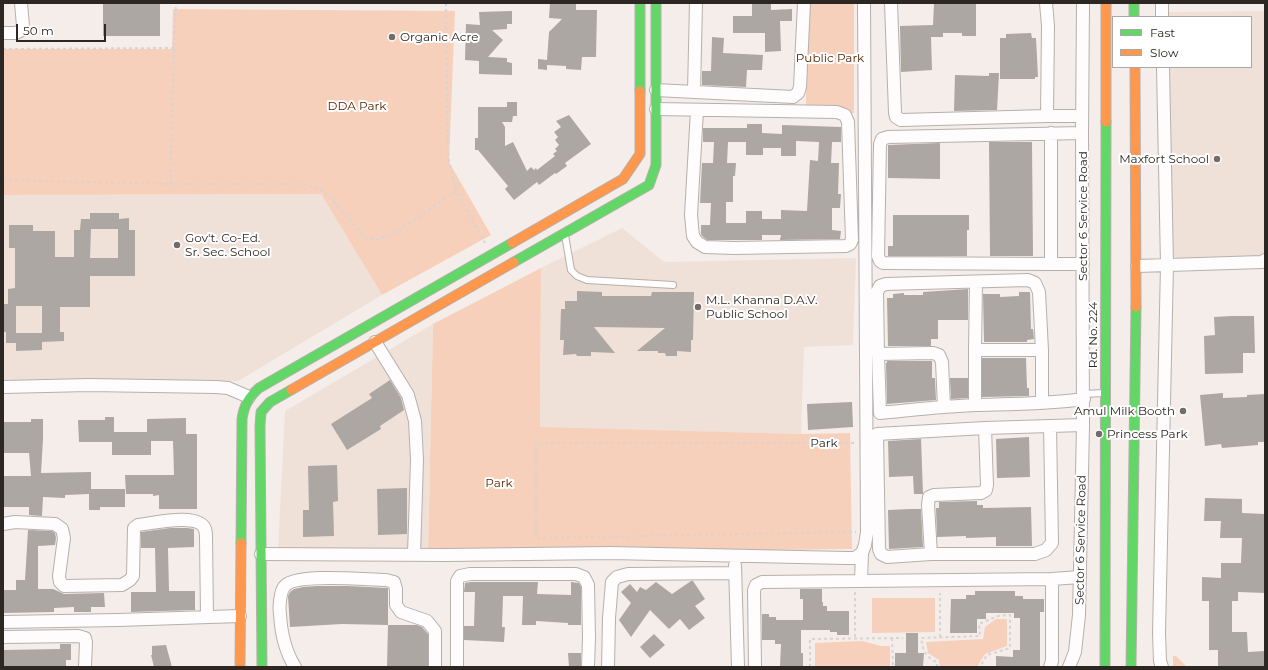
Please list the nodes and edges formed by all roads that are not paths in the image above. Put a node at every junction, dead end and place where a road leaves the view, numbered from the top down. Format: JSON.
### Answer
{"nodes":[{"id":1,"x":21,"y":3,"type":"edge"},
{"id":2,"x":640,"y":3,"type":"edge"},
{"id":3,"x":656,"y":3,"type":"edge"},
{"id":4,"x":696,"y":3,"type":"edge"},
{"id":5,"x":804,"y":3,"type":"edge"},
{"id":6,"x":864,"y":3,"type":"edge"},
{"id":7,"x":891,"y":3,"type":"edge"},
{"id":8,"x":1046,"y":3,"type":"edge"},
{"id":9,"x":1083,"y":3,"type":"edge"},
{"id":10,"x":1106,"y":3,"type":"edge"},
{"id":11,"x":1134,"y":3,"type":"edge"},
{"id":12,"x":1162,"y":3,"type":"edge"},
{"id":13,"x":1134,"y":16,"type":"edge"},
{"id":14,"x":1162,"y":16,"type":"edge"},
{"id":15,"x":3,"y":33,"type":"edge"},
{"id":16,"x":1135,"y":68,"type":"edge"},
{"id":17,"x":1163,"y":68,"type":"edge"},
{"id":18,"x":656,"y":90,"type":"junction"},
{"id":19,"x":694,"y":92,"type":"junction"},
{"id":20,"x":656,"y":109,"type":"junction"},
{"id":21,"x":697,"y":110,"type":"junction"},
{"id":22,"x":1047,"y":116,"type":"junction"},
{"id":23,"x":1082,"y":116,"type":"junction"},
{"id":24,"x":1051,"y":133,"type":"junction"},
{"id":25,"x":1082,"y":133,"type":"junction"},
{"id":26,"x":565,"y":233,"type":"junction"},
{"id":27,"x":1264,"y":261,"type":"edge"},
{"id":28,"x":1051,"y":264,"type":"junction"},
{"id":29,"x":1083,"y":264,"type":"junction"},
{"id":30,"x":1167,"y":265,"type":"junction"},
{"id":31,"x":1137,"y":266,"type":"junction"},
{"id":32,"x":976,"y":282,"type":"junction"},
{"id":33,"x":673,"y":285,"type":"dead end"},
{"id":34,"x":375,"y":342,"type":"junction"},
{"id":35,"x":975,"y":350,"type":"junction"},
{"id":36,"x":1042,"y":350,"type":"junction"},
{"id":37,"x":878,"y":354,"type":"junction"},
{"id":38,"x":3,"y":387,"type":"edge"},
{"id":39,"x":1105,"y":393,"type":"junction"},
{"id":40,"x":249,"y":397,"type":"junction"},
{"id":41,"x":1084,"y":397,"type":"junction"},
{"id":42,"x":1042,"y":403,"type":"junction"},
{"id":43,"x":976,"y":405,"type":"junction"},
{"id":44,"x":944,"y":407,"type":"junction"},
{"id":45,"x":866,"y":413,"type":"junction"},
{"id":46,"x":880,"y":413,"type":"junction"},
{"id":47,"x":1084,"y":425,"type":"junction"},
{"id":48,"x":1050,"y":426,"type":"junction"},
{"id":49,"x":985,"y":428,"type":"junction"},
{"id":50,"x":870,"y":438,"type":"junction"},
{"id":51,"x":3,"y":524,"type":"edge"},
{"id":52,"x":862,"y":553,"type":"junction"},
{"id":53,"x":261,"y":554,"type":"junction"},
{"id":54,"x":931,"y":554,"type":"junction"},
{"id":55,"x":414,"y":555,"type":"junction"},
{"id":56,"x":734,"y":556,"type":"junction"},
{"id":57,"x":735,"y":573,"type":"junction"},
{"id":58,"x":1080,"y":577,"type":"junction"},
{"id":59,"x":1052,"y":579,"type":"junction"},
{"id":60,"x":858,"y":581,"type":"junction"},
{"id":61,"x":240,"y":616,"type":"junction"},
{"id":62,"x":207,"y":617,"type":"junction"},
{"id":63,"x":3,"y":622,"type":"edge"},
{"id":64,"x":3,"y":637,"type":"edge"},
{"id":65,"x":1104,"y":647,"type":"junction"},
{"id":66,"x":1131,"y":649,"type":"junction"},
{"id":67,"x":85,"y":667,"type":"edge"},
{"id":68,"x":240,"y":667,"type":"edge"},
{"id":69,"x":262,"y":667,"type":"edge"},
{"id":70,"x":295,"y":667,"type":"edge"},
{"id":71,"x":435,"y":667,"type":"edge"},
{"id":72,"x":457,"y":667,"type":"edge"},
{"id":73,"x":588,"y":667,"type":"edge"},
{"id":74,"x":608,"y":667,"type":"edge"},
{"id":75,"x":738,"y":667,"type":"edge"},
{"id":76,"x":754,"y":667,"type":"edge"},
{"id":77,"x":1050,"y":667,"type":"edge"},
{"id":78,"x":1069,"y":667,"type":"edge"},
{"id":79,"x":1095,"y":667,"type":"edge"},
{"id":80,"x":1105,"y":667,"type":"edge"},
{"id":81,"x":1131,"y":667,"type":"edge"},
{"id":82,"x":1140,"y":667,"type":"edge"},
{"id":83,"x":1162,"y":667,"type":"edge"}],
"edges":[{"from":1,"to":15,"type":"street"},
{"from":2,"to":40,"type":"street"},
{"from":3,"to":18,"type":"street"},
{"from":4,"to":19,"type":"street"},
{"from":5,"to":19,"type":"street"},
{"from":6,"to":45,"type":"street"},
{"from":7,"to":22,"type":"street"},
{"from":8,"to":22,"type":"street"},
{"from":9,"to":23,"type":"street","name":"Sector 6 Service Road"},
{"from":10,"to":39,"type":"street","name":"Rd. No. 224"},
{"from":11,"to":13,"type":"street"},
{"from":12,"to":14,"type":"street"},
{"from":16,"to":31,"type":"street"},
{"from":17,"to":30,"type":"street"},
{"from":18,"to":19,"type":"street"},
{"from":18,"to":20,"type":"street"},
{"from":20,"to":21,"type":"street"},
{"from":20,"to":26,"type":"street"},
{"from":21,"to":21,"type":"street"},
{"from":22,"to":23,"type":"street"},
{"from":23,"to":25,"type":"street","name":"Sector 6 Service Road"},
{"from":24,"to":25,"type":"street"},
{"from":24,"to":28,"type":"street"},
{"from":24,"to":28,"type":"street"},
{"from":25,"to":29,"type":"street","name":"Sector 6 Service Road"},
{"from":26,"to":33,"type":"lane"},
{"from":26,"to":34,"type":"street"},
{"from":27,"to":30,"type":"street"},
{"from":28,"to":29,"type":"street"},
{"from":29,"to":41,"type":"street","name":"Sector 6 Service Road"},
{"from":30,"to":31,"type":"street"},
{"from":30,"to":83,"type":"street"},
{"from":31,"to":66,"type":"street"},
{"from":32,"to":35,"type":"street"},
{"from":32,"to":36,"type":"street"},
{"from":32,"to":37,"type":"street"},
{"from":34,"to":53,"type":"street"},
{"from":34,"to":55,"type":"street"},
{"from":35,"to":36,"type":"street"},
{"from":35,"to":43,"type":"street"},
{"from":36,"to":42,"type":"street"},
{"from":37,"to":44,"type":"street"},
{"from":37,"to":46,"type":"street"},
{"from":38,"to":40,"type":"street"},
{"from":39,"to":41,"type":"lane"},
{"from":39,"to":65,"type":"street","name":"Rd. No. 224"},
{"from":40,"to":61,"type":"street"},
{"from":41,"to":42,"type":"street"},
{"from":41,"to":47,"type":"street","name":"Sector 6 Service Road"},
{"from":42,"to":43,"type":"street"},
{"from":43,"to":44,"type":"street"},
{"from":44,"to":46,"type":"street"},
{"from":45,"to":46,"type":"street"},
{"from":45,"to":50,"type":"street"},
{"from":47,"to":48,"type":"street"},
{"from":47,"to":58,"type":"street","name":"Sector 6 Service Road"},
{"from":48,"to":49,"type":"street"},
{"from":48,"to":54,"type":"street"},
{"from":49,"to":50,"type":"street"},
{"from":49,"to":54,"type":"street"},
{"from":50,"to":52,"type":"street"},
{"from":50,"to":54,"type":"street"},
{"from":51,"to":62,"type":"street"},
{"from":52,"to":56,"type":"street"},
{"from":52,"to":60,"type":"street"},
{"from":53,"to":55,"type":"street"},
{"from":53,"to":69,"type":"street"},
{"from":55,"to":56,"type":"street"},
{"from":56,"to":57,"type":"street"},
{"from":57,"to":74,"type":"street"},
{"from":57,"to":75,"type":"street"},
{"from":58,"to":59,"type":"street"},
{"from":58,"to":78,"type":"street","name":"Sector 6 Service Road"},
{"from":59,"to":60,"type":"street"},
{"from":59,"to":77,"type":"street"},
{"from":60,"to":76,"type":"street"},
{"from":61,"to":62,"type":"street"},
{"from":61,"to":68,"type":"street"},
{"from":62,"to":63,"type":"street"},
{"from":64,"to":67,"type":"street"},
{"from":65,"to":79,"type":"street"},
{"from":65,"to":80,"type":"street","name":"Rd. No. 224"},
{"from":66,"to":81,"type":"street"},
{"from":66,"to":82,"type":"street"},
{"from":70,"to":71,"type":"street"},
{"from":72,"to":73,"type":"street"}]}
